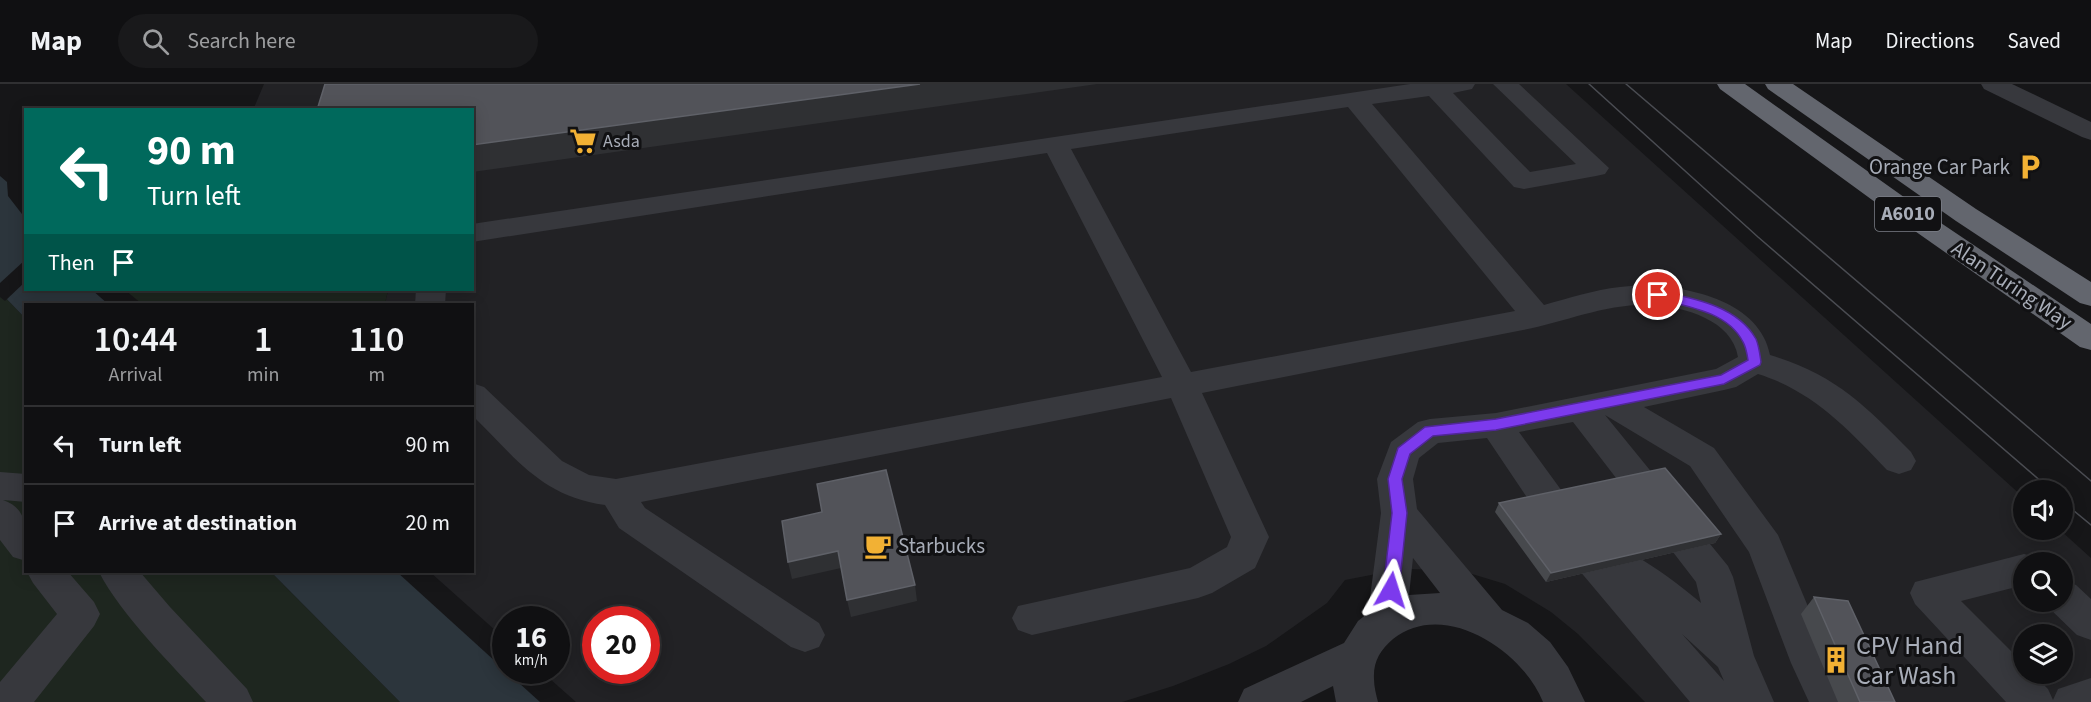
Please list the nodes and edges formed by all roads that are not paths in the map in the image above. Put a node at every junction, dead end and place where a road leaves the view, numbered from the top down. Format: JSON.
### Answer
{"nodes":[{"id":1,"x":1463,"y":84,"type":"edge"},
{"id":2,"x":1505,"y":84,"type":"edge"},
{"id":3,"x":1729,"y":84,"type":"edge"},
{"id":4,"x":1777,"y":84,"type":"edge"},
{"id":5,"x":1993,"y":84,"type":"edge"},
{"id":6,"x":1433,"y":86,"type":"edge"},
{"id":7,"x":1354,"y":99,"type":"junction"},
{"id":8,"x":2091,"y":132,"type":"edge"},
{"id":9,"x":1055,"y":144,"type":"junction"},
{"id":10,"x":474,"y":233,"type":"edge"},
{"id":11,"x":2091,"y":296,"type":"edge"},
{"id":12,"x":1537,"y":317,"type":"junction"},
{"id":13,"x":2091,"y":339,"type":"edge"},
{"id":14,"x":1755,"y":362,"type":"junction"},
{"id":15,"x":1181,"y":383,"type":"junction"},
{"id":16,"x":474,"y":397,"type":"edge"},
{"id":17,"x":1595,"y":404,"type":"junction"},
{"id":18,"x":1496,"y":424,"type":"junction"},
{"id":19,"x":1899,"y":460,"type":"dead end"},
{"id":20,"x":0,"y":486,"type":"edge"},
{"id":21,"x":24,"y":488,"type":"edge"},
{"id":22,"x":616,"y":493,"type":"junction"},
{"id":23,"x":0,"y":513,"type":"edge"},
{"id":24,"x":1399,"y":513,"type":"junction"},
{"id":25,"x":1576,"y":541,"type":"junction"},
{"id":26,"x":24,"y":543,"type":"edge"},
{"id":27,"x":2013,"y":572,"type":"edge"},
{"id":28,"x":47,"y":573,"type":"edge"},
{"id":29,"x":119,"y":573,"type":"edge"},
{"id":30,"x":2073,"y":606,"type":"edge"},
{"id":31,"x":1032,"y":618,"type":"dead end"},
{"id":32,"x":1387,"y":621,"type":"junction"},
{"id":33,"x":1488,"y":621,"type":"junction"},
{"id":34,"x":2091,"y":623,"type":"edge"},
{"id":35,"x":805,"y":635,"type":"dead end"},
{"id":36,"x":1358,"y":655,"type":"junction"},
{"id":37,"x":1734,"y":656,"type":"junction"},
{"id":38,"x":1567,"y":696,"type":"edge"},
{"id":39,"x":2091,"y":697,"type":"edge"},
{"id":40,"x":9,"y":702,"type":"edge"},
{"id":41,"x":232,"y":702,"type":"edge"},
{"id":42,"x":1259,"y":702,"type":"edge"},
{"id":43,"x":1357,"y":702,"type":"edge"},
{"id":44,"x":1716,"y":702,"type":"edge"},
{"id":45,"x":1753,"y":702,"type":"edge"},
{"id":46,"x":1830,"y":702,"type":"edge"},
{"id":47,"x":2032,"y":702,"type":"edge"},
{"id":48,"x":2073,"y":702,"type":"edge"}],
"edges":[{"from":1,"to":6,"type":"street"},
{"from":2,"to":6,"type":"street"},
{"from":3,"to":13,"type":"highway","name":"Alan Turing Way","number":"A6010"},
{"from":4,"to":11,"type":"highway","name":"Alan Turing Way","number":"A6010"},
{"from":5,"to":8,"type":"street"},
{"from":6,"to":7,"type":"street"},
{"from":7,"to":9,"type":"street"},
{"from":7,"to":12,"type":"street"},
{"from":9,"to":10,"type":"street"},
{"from":9,"to":15,"type":"street"},
{"from":12,"to":14,"type":"street"},
{"from":12,"to":15,"type":"street"},
{"from":14,"to":17,"type":"street"},
{"from":14,"to":19,"type":"street"},
{"from":15,"to":22,"type":"street"},
{"from":15,"to":31,"type":"street"},
{"from":16,"to":22,"type":"street"},
{"from":17,"to":18,"type":"street"},
{"from":17,"to":37,"type":"street"},
{"from":17,"to":46,"type":"street"},
{"from":18,"to":24,"type":"street"},
{"from":18,"to":25,"type":"street"},
{"from":20,"to":21,"type":"street"},
{"from":22,"to":35,"type":"street"},
{"from":23,"to":26,"type":"street"},
{"from":24,"to":32,"type":"street"},
{"from":24,"to":33,"type":"street"},
{"from":25,"to":37,"type":"street"},
{"from":25,"to":44,"type":"street"},
{"from":27,"to":47,"type":"street"},
{"from":28,"to":40,"type":"street"},
{"from":29,"to":41,"type":"street"},
{"from":30,"to":34,"type":"street"},
{"from":32,"to":33,"type":"street"},
{"from":32,"to":36,"type":"street"},
{"from":33,"to":38,"type":"street"},
{"from":36,"to":42,"type":"street"},
{"from":36,"to":43,"type":"street"},
{"from":37,"to":45,"type":"street"},
{"from":39,"to":48,"type":"street"}]}
